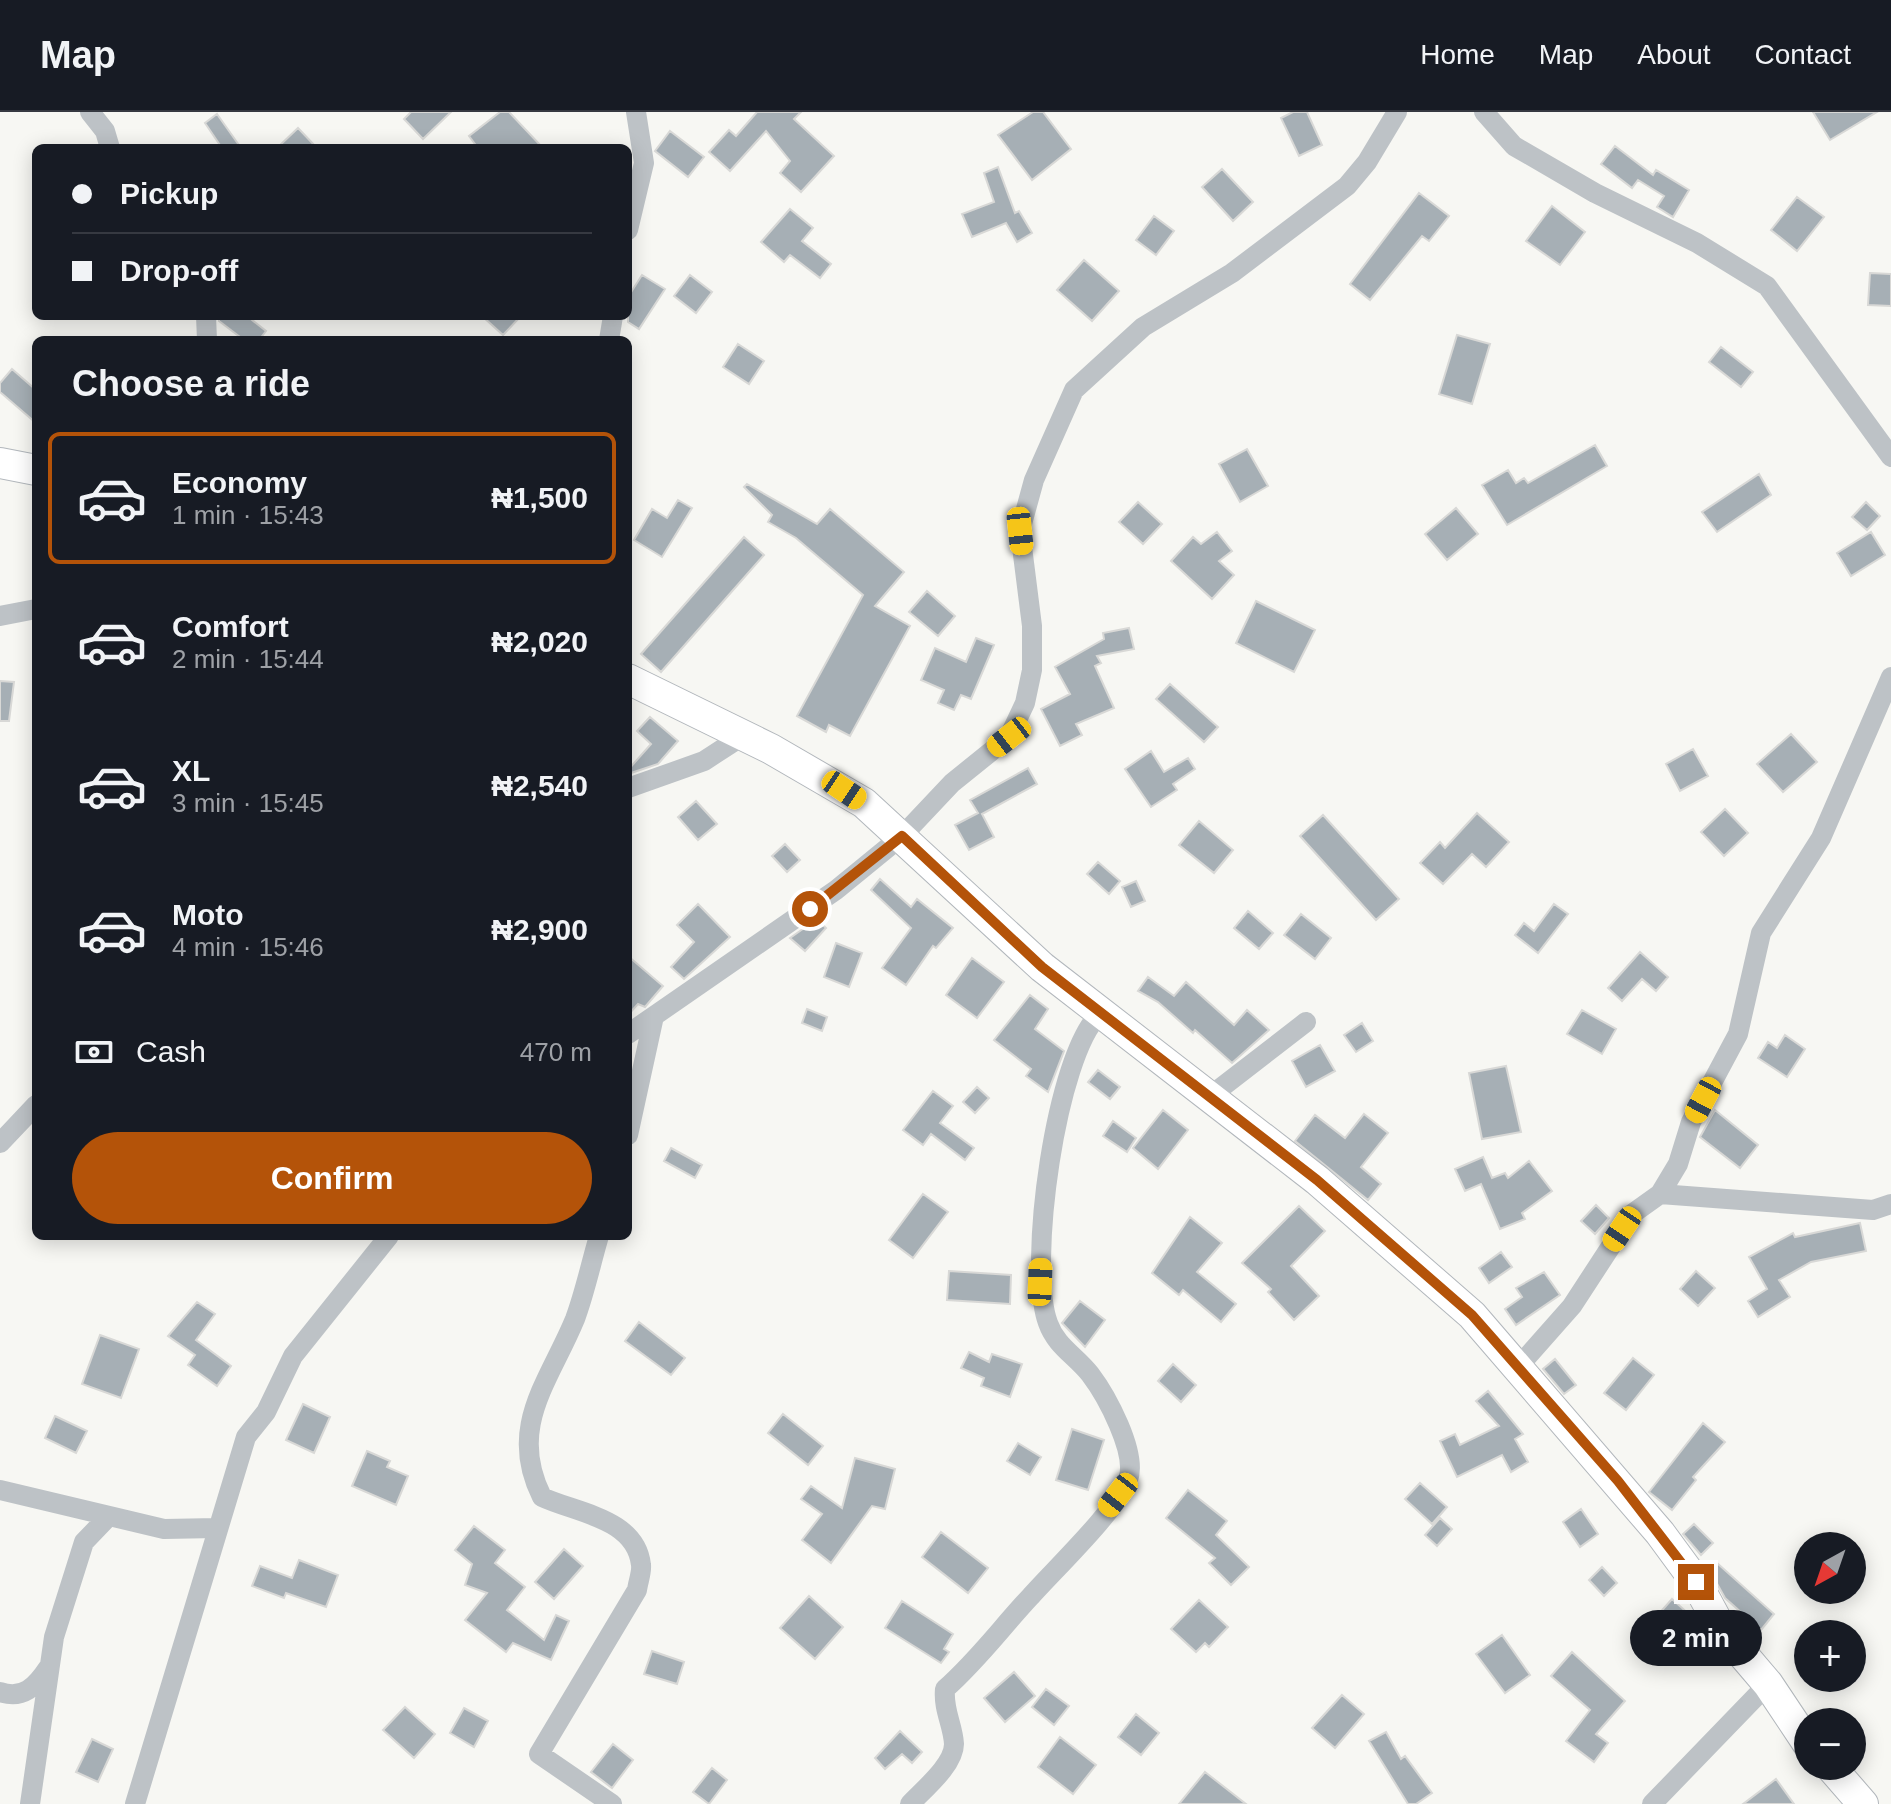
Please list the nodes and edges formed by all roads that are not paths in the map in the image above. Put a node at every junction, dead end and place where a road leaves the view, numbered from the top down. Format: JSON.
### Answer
{"nodes":[{"id":1,"x":90,"y":112,"type":"edge"},
{"id":2,"x":636,"y":112,"type":"edge"},
{"id":3,"x":1397,"y":112,"type":"edge"},
{"id":4,"x":1484,"y":112,"type":"edge"},
{"id":5,"x":109,"y":144,"type":"edge"},
{"id":6,"x":632,"y":213,"type":"edge"},
{"id":7,"x":1891,"y":457,"type":"edge"},
{"id":8,"x":0,"y":463,"type":"edge"},
{"id":9,"x":32,"y":469,"type":"edge"},
{"id":10,"x":32,"y":610,"type":"edge"},
{"id":11,"x":0,"y":616,"type":"edge"},
{"id":12,"x":1891,"y":677,"type":"edge"},
{"id":13,"x":632,"y":681,"type":"edge"},
{"id":14,"x":744,"y":735,"type":"junction"},
{"id":15,"x":632,"y":787,"type":"edge"},
{"id":16,"x":902,"y":836,"type":"junction"},
{"id":17,"x":1100,"y":1014,"type":"junction"},
{"id":18,"x":654,"y":1016,"type":"junction"},
{"id":19,"x":1306,"y":1022,"type":"dead end"},
{"id":20,"x":632,"y":1031,"type":"edge"},
{"id":21,"x":1209,"y":1097,"type":"junction"},
{"id":22,"x":32,"y":1109,"type":"edge"},
{"id":23,"x":632,"y":1117,"type":"edge"},
{"id":24,"x":0,"y":1143,"type":"edge"},
{"id":25,"x":1660,"y":1194,"type":"junction"},
{"id":26,"x":1891,"y":1204,"type":"edge"},
{"id":27,"x":386,"y":1240,"type":"edge"},
{"id":28,"x":598,"y":1240,"type":"edge"},
{"id":29,"x":1519,"y":1366,"type":"junction"},
{"id":30,"x":0,"y":1490,"type":"edge"},
{"id":31,"x":107,"y":1518,"type":"junction"},
{"id":32,"x":217,"y":1528,"type":"junction"},
{"id":33,"x":48,"y":1668,"type":"junction"},
{"id":34,"x":1768,"y":1684,"type":"junction"},
{"id":35,"x":0,"y":1692,"type":"edge"},
{"id":36,"x":1794,"y":1723,"type":"edge"},
{"id":37,"x":1842,"y":1780,"type":"edge"},
{"id":38,"x":30,"y":1804,"type":"edge"},
{"id":39,"x":135,"y":1804,"type":"edge"},
{"id":40,"x":612,"y":1804,"type":"edge"},
{"id":41,"x":910,"y":1804,"type":"edge"},
{"id":42,"x":1652,"y":1804,"type":"edge"},
{"id":43,"x":1863,"y":1804,"type":"edge"}],
"edges":[{"from":1,"to":5,"type":"street"},
{"from":2,"to":6,"type":"street"},
{"from":3,"to":16,"type":"street"},
{"from":4,"to":7,"type":"street"},
{"from":8,"to":9,"type":"main road"},
{"from":10,"to":11,"type":"street"},
{"from":12,"to":25,"type":"street"},
{"from":13,"to":14,"type":"main road"},
{"from":14,"to":15,"type":"street"},
{"from":14,"to":16,"type":"main road"},
{"from":16,"to":17,"type":"main road"},
{"from":16,"to":18,"type":"street"},
{"from":17,"to":21,"type":"main road"},
{"from":17,"to":41,"type":"street"},
{"from":18,"to":20,"type":"street"},
{"from":18,"to":23,"type":"street"},
{"from":19,"to":21,"type":"street"},
{"from":21,"to":29,"type":"main road"},
{"from":22,"to":24,"type":"street"},
{"from":25,"to":26,"type":"street"},
{"from":25,"to":29,"type":"street"},
{"from":27,"to":32,"type":"street"},
{"from":28,"to":40,"type":"street"},
{"from":29,"to":34,"type":"main road"},
{"from":30,"to":31,"type":"street"},
{"from":31,"to":32,"type":"street"},
{"from":31,"to":33,"type":"street"},
{"from":32,"to":39,"type":"street"},
{"from":33,"to":35,"type":"street"},
{"from":33,"to":38,"type":"street"},
{"from":34,"to":36,"type":"main road"},
{"from":34,"to":42,"type":"street"},
{"from":37,"to":43,"type":"main road"}]}
